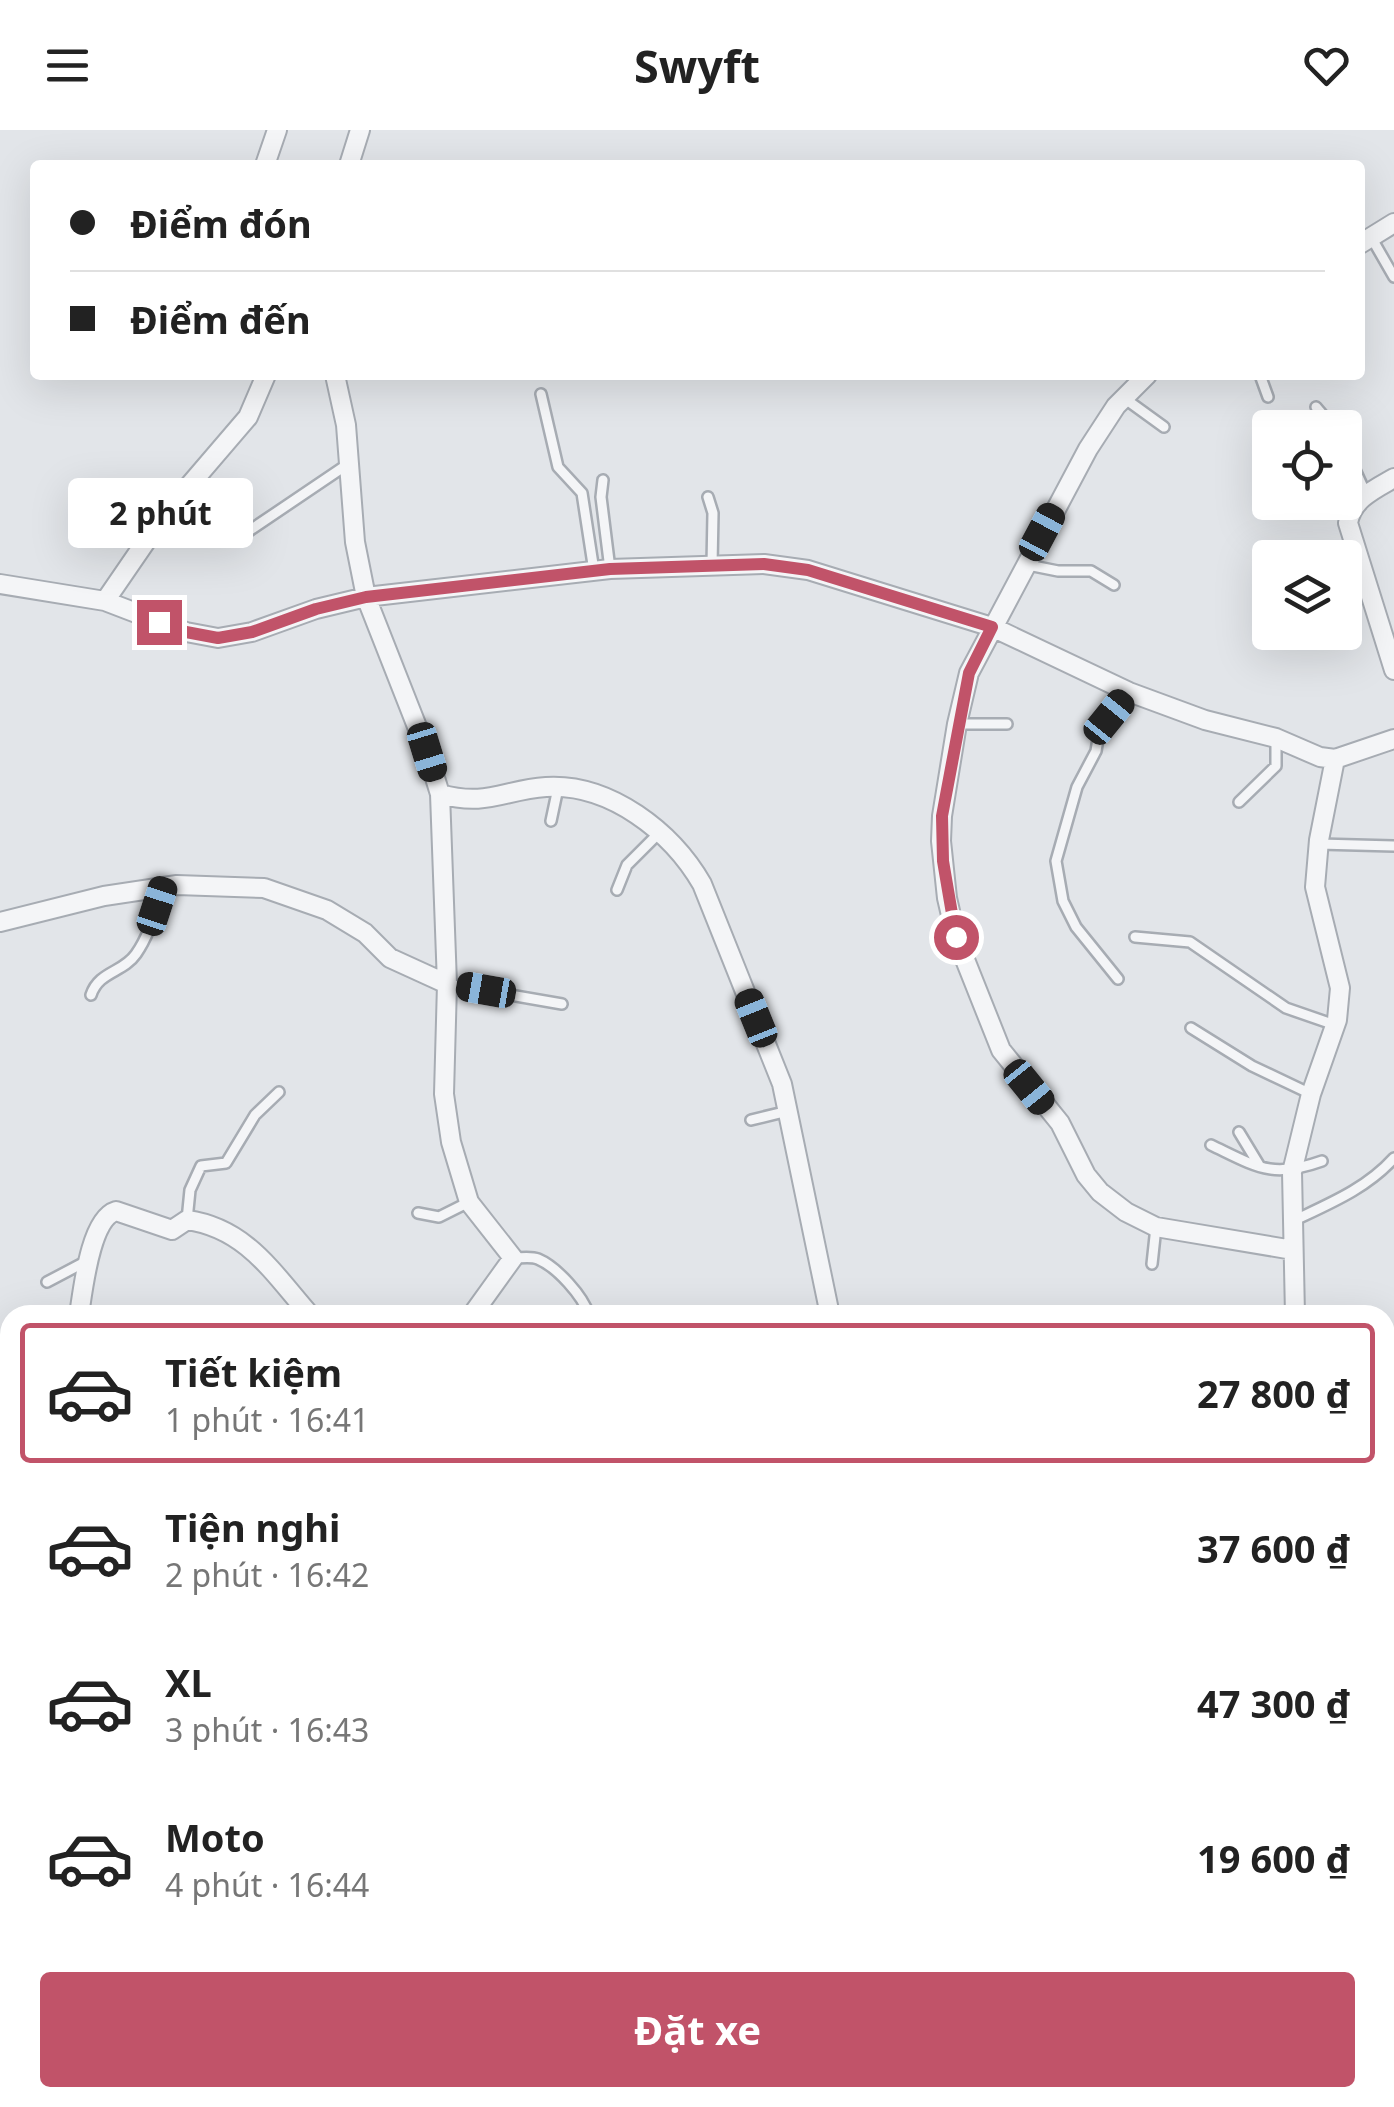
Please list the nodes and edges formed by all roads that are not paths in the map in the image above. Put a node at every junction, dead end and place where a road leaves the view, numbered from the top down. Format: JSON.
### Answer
{"nodes":[{"id":1,"x":277,"y":130,"type":"edge"},
{"id":2,"x":360,"y":130,"type":"edge"},
{"id":3,"x":267,"y":160,"type":"edge"},
{"id":4,"x":351,"y":160,"type":"edge"},
{"id":5,"x":1394,"y":223,"type":"edge"},
{"id":6,"x":1366,"y":240,"type":"edge"},
{"id":7,"x":1394,"y":278,"type":"edge"},
{"id":8,"x":264,"y":380,"type":"edge"},
{"id":9,"x":336,"y":380,"type":"edge"},
{"id":10,"x":1142,"y":380,"type":"edge"},
{"id":11,"x":1262,"y":380,"type":"edge"},
{"id":12,"x":542,"y":394,"type":"dead end"},
{"id":13,"x":1268,"y":397,"type":"dead end"},
{"id":14,"x":1124,"y":398,"type":"junction"},
{"id":15,"x":1316,"y":407,"type":"dead end"},
{"id":16,"x":1319,"y":410,"type":"edge"},
{"id":17,"x":1164,"y":427,"type":"dead end"},
{"id":18,"x":348,"y":464,"type":"junction"},
{"id":19,"x":1394,"y":478,"type":"edge"},
{"id":20,"x":603,"y":480,"type":"dead end"},
{"id":21,"x":1362,"y":485,"type":"edge"},
{"id":22,"x":1366,"y":494,"type":"junction"},
{"id":23,"x":708,"y":497,"type":"dead end"},
{"id":24,"x":212,"y":518,"type":"dead end"},
{"id":25,"x":1025,"y":564,"type":"junction"},
{"id":26,"x":712,"y":565,"type":"junction"},
{"id":27,"x":602,"y":570,"type":"junction"},
{"id":28,"x":0,"y":584,"type":"edge"},
{"id":29,"x":1114,"y":585,"type":"dead end"},
{"id":30,"x":366,"y":597,"type":"junction"},
{"id":31,"x":105,"y":601,"type":"junction"},
{"id":32,"x":992,"y":627,"type":"junction"},
{"id":33,"x":1393,"y":666,"type":"edge"},
{"id":34,"x":1129,"y":692,"type":"junction"},
{"id":35,"x":957,"y":724,"type":"junction"},
{"id":36,"x":1008,"y":724,"type":"dead end"},
{"id":37,"x":1276,"y":738,"type":"junction"},
{"id":38,"x":1394,"y":739,"type":"edge"},
{"id":39,"x":1335,"y":759,"type":"junction"},
{"id":40,"x":558,"y":788,"type":"junction"},
{"id":41,"x":440,"y":794,"type":"junction"},
{"id":42,"x":1239,"y":802,"type":"dead end"},
{"id":43,"x":551,"y":822,"type":"dead end"},
{"id":44,"x":661,"y":831,"type":"junction"},
{"id":45,"x":1319,"y":844,"type":"junction"},
{"id":46,"x":1394,"y":846,"type":"edge"},
{"id":47,"x":164,"y":887,"type":"junction"},
{"id":48,"x":617,"y":890,"type":"dead end"},
{"id":49,"x":0,"y":922,"type":"edge"},
{"id":50,"x":1134,"y":937,"type":"dead end"},
{"id":51,"x":1118,"y":979,"type":"dead end"},
{"id":52,"x":448,"y":984,"type":"junction"},
{"id":53,"x":92,"y":996,"type":"dead end"},
{"id":54,"x":562,"y":1004,"type":"dead end"},
{"id":55,"x":1336,"y":1024,"type":"junction"},
{"id":56,"x":1191,"y":1028,"type":"dead end"},
{"id":57,"x":280,"y":1092,"type":"dead end"},
{"id":58,"x":1311,"y":1094,"type":"junction"},
{"id":59,"x":788,"y":1111,"type":"junction"},
{"id":60,"x":752,"y":1120,"type":"dead end"},
{"id":61,"x":1239,"y":1132,"type":"dead end"},
{"id":62,"x":1211,"y":1145,"type":"dead end"},
{"id":63,"x":1394,"y":1158,"type":"edge"},
{"id":64,"x":1322,"y":1160,"type":"dead end"},
{"id":65,"x":1260,"y":1167,"type":"junction"},
{"id":66,"x":1292,"y":1172,"type":"junction"},
{"id":67,"x":469,"y":1202,"type":"junction"},
{"id":68,"x":418,"y":1213,"type":"dead end"},
{"id":69,"x":187,"y":1220,"type":"junction"},
{"id":70,"x":1292,"y":1221,"type":"junction"},
{"id":71,"x":1156,"y":1227,"type":"junction"},
{"id":72,"x":1293,"y":1250,"type":"junction"},
{"id":73,"x":513,"y":1258,"type":"junction"},
{"id":74,"x":87,"y":1261,"type":"junction"},
{"id":75,"x":1152,"y":1264,"type":"dead end"},
{"id":76,"x":47,"y":1282,"type":"dead end"},
{"id":77,"x":81,"y":1305,"type":"edge"},
{"id":78,"x":301,"y":1305,"type":"edge"},
{"id":79,"x":479,"y":1305,"type":"edge"},
{"id":80,"x":585,"y":1305,"type":"edge"},
{"id":81,"x":828,"y":1305,"type":"edge"},
{"id":82,"x":1295,"y":1305,"type":"edge"},
{"id":83,"x":1048,"y":2107,"type":"edge"},
{"id":84,"x":1062,"y":2107,"type":"edge"}],
"edges":[{"from":1,"to":3,"type":"street"},
{"from":2,"to":4,"type":"street"},
{"from":5,"to":6,"type":"street"},
{"from":6,"to":7,"type":"lane"},
{"from":8,"to":31,"type":"street"},
{"from":9,"to":18,"type":"street"},
{"from":10,"to":14,"type":"street"},
{"from":11,"to":13,"type":"lane"},
{"from":12,"to":27,"type":"lane"},
{"from":14,"to":17,"type":"lane"},
{"from":14,"to":25,"type":"street"},
{"from":15,"to":16,"type":"lane"},
{"from":18,"to":24,"type":"lane"},
{"from":18,"to":30,"type":"street"},
{"from":19,"to":22,"type":"street"},
{"from":20,"to":27,"type":"lane"},
{"from":21,"to":22,"type":"lane"},
{"from":22,"to":33,"type":"street"},
{"from":23,"to":26,"type":"lane"},
{"from":25,"to":29,"type":"lane"},
{"from":25,"to":32,"type":"street"},
{"from":26,"to":27,"type":"street"},
{"from":26,"to":32,"type":"street"},
{"from":27,"to":30,"type":"street"},
{"from":28,"to":31,"type":"street"},
{"from":30,"to":31,"type":"street"},
{"from":30,"to":41,"type":"street"},
{"from":32,"to":34,"type":"street"},
{"from":32,"to":35,"type":"street"},
{"from":34,"to":37,"type":"street"},
{"from":34,"to":51,"type":"lane"},
{"from":35,"to":36,"type":"lane"},
{"from":35,"to":71,"type":"street"},
{"from":37,"to":39,"type":"street"},
{"from":37,"to":42,"type":"lane"},
{"from":38,"to":39,"type":"street"},
{"from":39,"to":45,"type":"street"},
{"from":40,"to":41,"type":"street"},
{"from":40,"to":43,"type":"lane"},
{"from":40,"to":44,"type":"street"},
{"from":41,"to":52,"type":"street"},
{"from":44,"to":48,"type":"lane"},
{"from":44,"to":59,"type":"street"},
{"from":45,"to":46,"type":"lane"},
{"from":45,"to":55,"type":"street"},
{"from":47,"to":49,"type":"street"},
{"from":47,"to":52,"type":"street"},
{"from":47,"to":53,"type":"lane"},
{"from":50,"to":55,"type":"lane"},
{"from":52,"to":54,"type":"lane"},
{"from":52,"to":67,"type":"street"},
{"from":55,"to":58,"type":"street"},
{"from":56,"to":58,"type":"lane"},
{"from":57,"to":69,"type":"lane"},
{"from":58,"to":66,"type":"street"},
{"from":59,"to":60,"type":"lane"},
{"from":59,"to":81,"type":"street"},
{"from":61,"to":65,"type":"lane"},
{"from":62,"to":65,"type":"lane"},
{"from":63,"to":70,"type":"lane"},
{"from":64,"to":66,"type":"lane"},
{"from":65,"to":66,"type":"lane"},
{"from":66,"to":70,"type":"street"},
{"from":67,"to":68,"type":"lane"},
{"from":67,"to":73,"type":"street"},
{"from":69,"to":74,"type":"street"},
{"from":69,"to":78,"type":"street"},
{"from":70,"to":72,"type":"street"},
{"from":71,"to":72,"type":"street"},
{"from":71,"to":75,"type":"lane"},
{"from":72,"to":82,"type":"street"},
{"from":73,"to":79,"type":"street"},
{"from":73,"to":80,"type":"lane"},
{"from":74,"to":76,"type":"lane"},
{"from":74,"to":77,"type":"street"},
{"from":83,"to":84,"type":"street"}]}
